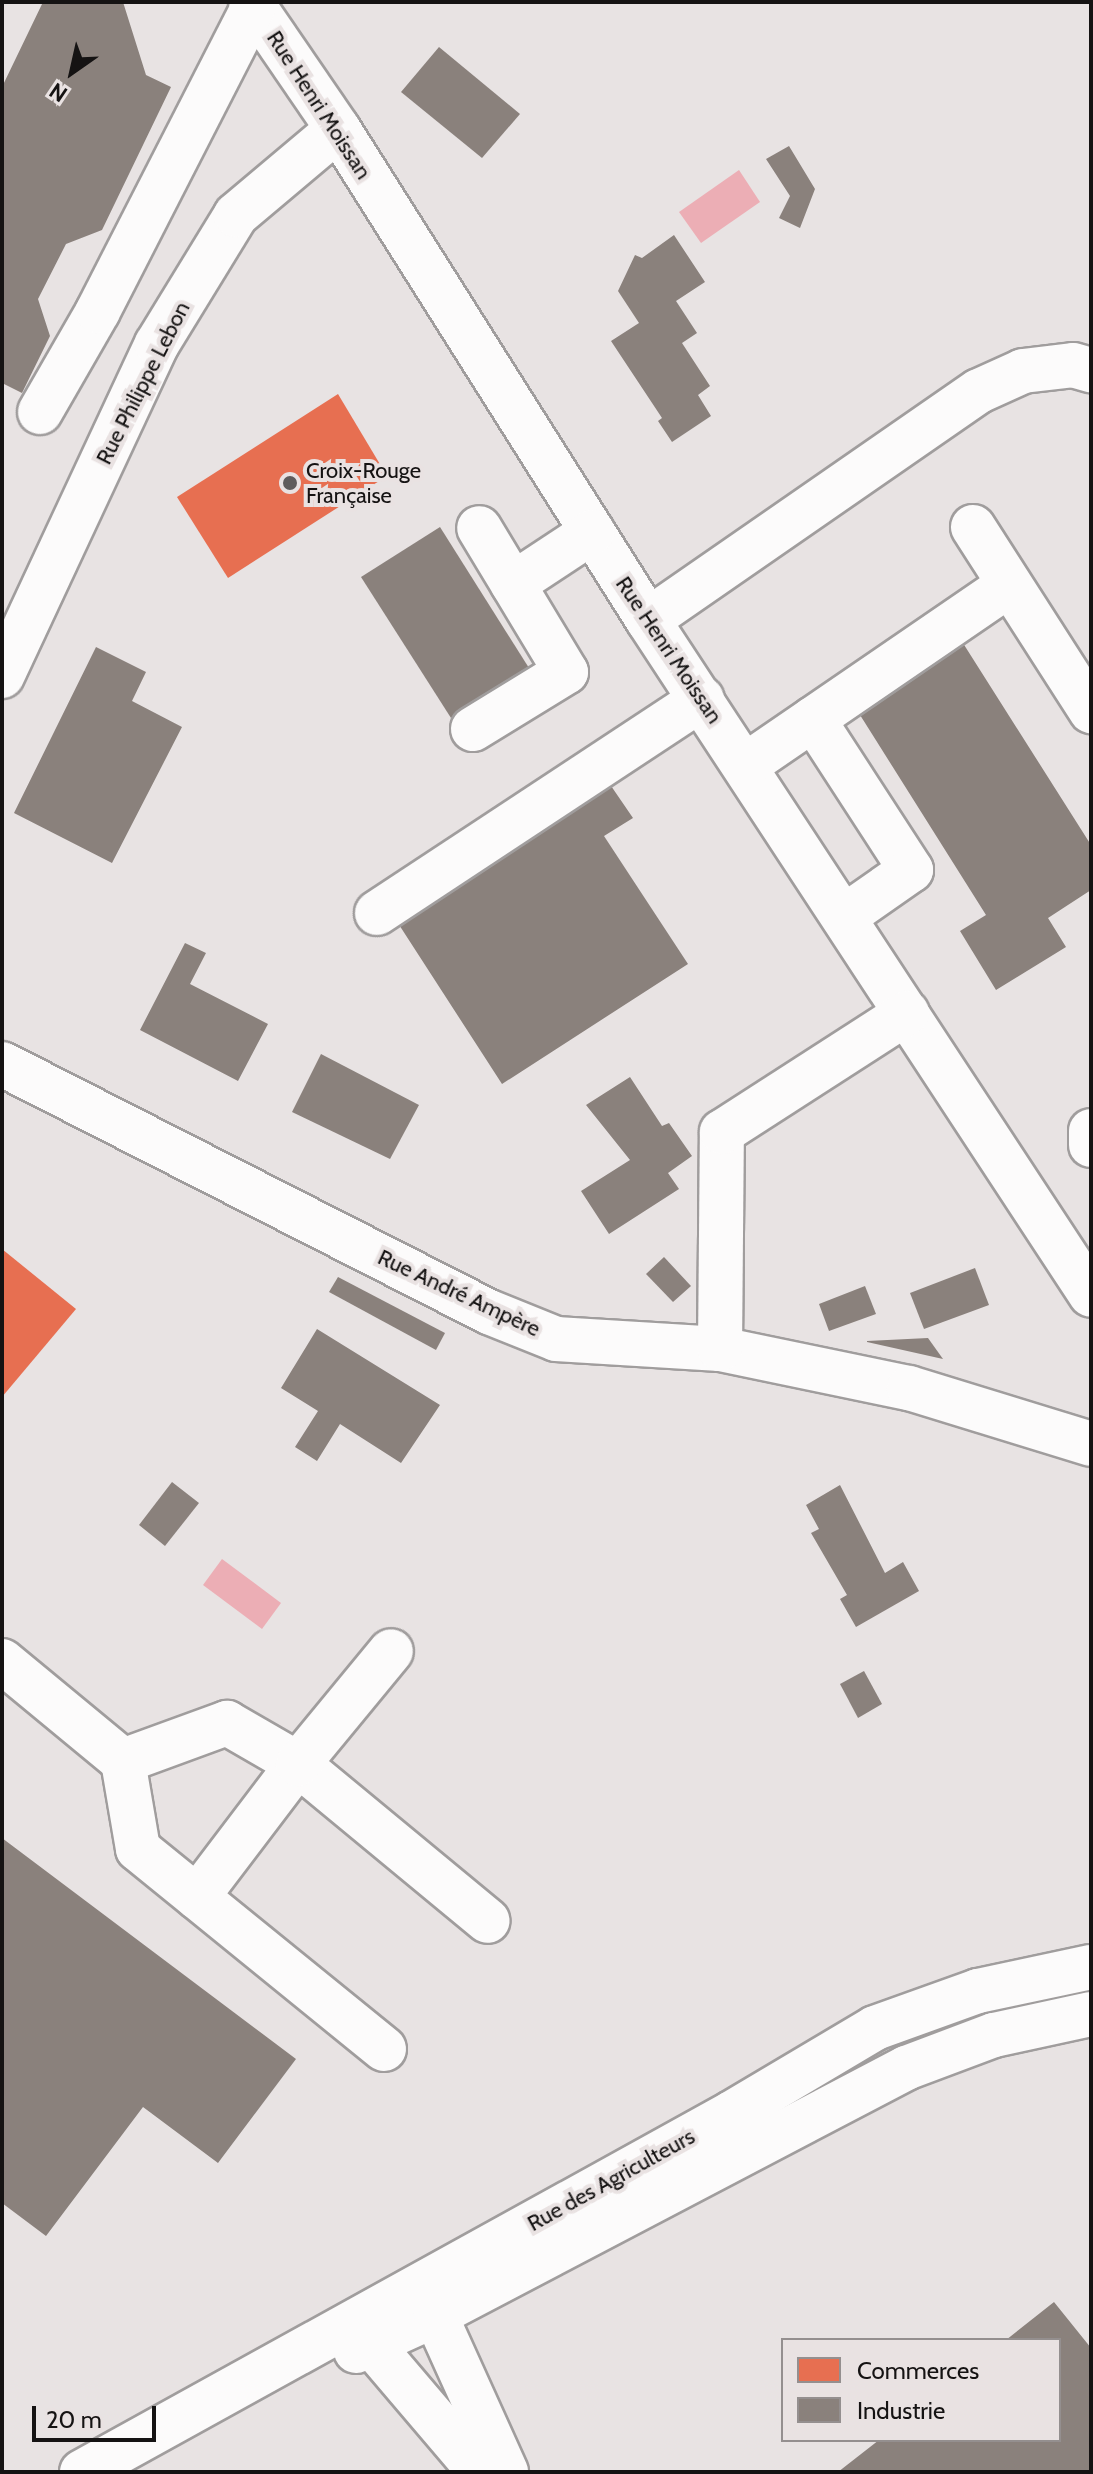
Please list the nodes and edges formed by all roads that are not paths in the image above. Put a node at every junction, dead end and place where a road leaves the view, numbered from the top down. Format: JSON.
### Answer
{"nodes":[{"id":1,"x":253,"y":4,"type":"edge"},
{"id":2,"x":338,"y":129,"type":"junction"},
{"id":3,"x":98,"y":311,"type":"junction"},
{"id":4,"x":157,"y":344,"type":"junction"},
{"id":5,"x":1091,"y":370,"type":"edge"},
{"id":6,"x":40,"y":412,"type":"dead end"},
{"id":7,"x":973,"y":527,"type":"dead end"},
{"id":8,"x":479,"y":528,"type":"dead end"},
{"id":9,"x":592,"y":532,"type":"junction"},
{"id":10,"x":513,"y":584,"type":"junction"},
{"id":11,"x":1009,"y":585,"type":"junction"},
{"id":12,"x":648,"y":620,"type":"junction"},
{"id":13,"x":2,"y":676,"type":"edge"},
{"id":14,"x":702,"y":699,"type":"junction"},
{"id":15,"x":1091,"y":711,"type":"edge"},
{"id":16,"x":813,"y":719,"type":"junction"},
{"id":17,"x":473,"y":729,"type":"dead end"},
{"id":18,"x":746,"y":765,"type":"junction"},
{"id":19,"x":377,"y":913,"type":"dead end"},
{"id":20,"x":845,"y":916,"type":"junction"},
{"id":21,"x":907,"y":1013,"type":"junction"},
{"id":22,"x":2,"y":1064,"type":"edge"},
{"id":23,"x":1091,"y":1131,"type":"edge"},
{"id":24,"x":1091,"y":1145,"type":"edge"},
{"id":25,"x":1091,"y":1295,"type":"edge"},
{"id":26,"x":720,"y":1349,"type":"junction"},
{"id":27,"x":1091,"y":1444,"type":"edge"},
{"id":28,"x":391,"y":1651,"type":"dead end"},
{"id":29,"x":2,"y":1661,"type":"edge"},
{"id":30,"x":123,"y":1761,"type":"junction"},
{"id":31,"x":298,"y":1764,"type":"junction"},
{"id":32,"x":197,"y":1897,"type":"junction"},
{"id":33,"x":488,"y":1921,"type":"dead end"},
{"id":34,"x":1091,"y":1967,"type":"edge"},
{"id":35,"x":1091,"y":2014,"type":"edge"},
{"id":36,"x":384,"y":2049,"type":"dead end"},
{"id":37,"x":428,"y":2300,"type":"junction"},
{"id":38,"x":362,"y":2333,"type":"junction"},
{"id":39,"x":82,"y":2472,"type":"edge"},
{"id":40,"x":480,"y":2472,"type":"edge"},
{"id":41,"x":506,"y":2472,"type":"edge"}],
"edges":[{"from":1,"to":2,"type":"street","name":"Rue Henri Moissan"},
{"from":1,"to":3,"type":"street"},
{"from":2,"to":4,"type":"street","name":"Rue Philippe Lebon"},
{"from":2,"to":9,"type":"street","name":"Rue Henri Moissan"},
{"from":3,"to":4,"type":"street"},
{"from":3,"to":6,"type":"street"},
{"from":4,"to":13,"type":"street","name":"Rue Philippe Lebon"},
{"from":5,"to":12,"type":"street"},
{"from":7,"to":11,"type":"street"},
{"from":8,"to":10,"type":"street"},
{"from":9,"to":10,"type":"street"},
{"from":9,"to":12,"type":"street","name":"Rue Henri Moissan"},
{"from":10,"to":17,"type":"street"},
{"from":11,"to":15,"type":"street"},
{"from":11,"to":16,"type":"street"},
{"from":12,"to":14,"type":"street","name":"Rue Henri Moissan"},
{"from":14,"to":18,"type":"street","name":"Rue Henri Moissan"},
{"from":14,"to":19,"type":"street"},
{"from":16,"to":18,"type":"street"},
{"from":16,"to":20,"type":"street"},
{"from":18,"to":20,"type":"street","name":"Rue Henri Moissan"},
{"from":20,"to":21,"type":"street","name":"Rue Henri Moissan"},
{"from":21,"to":25,"type":"street","name":"Rue Henri Moissan"},
{"from":21,"to":26,"type":"street"},
{"from":22,"to":26,"type":"street","name":"Rue André Ampère"},
{"from":23,"to":24,"type":"street"},
{"from":26,"to":27,"type":"street","name":"Rue André Ampère"},
{"from":28,"to":31,"type":"street"},
{"from":29,"to":30,"type":"street"},
{"from":30,"to":31,"type":"street"},
{"from":30,"to":32,"type":"street"},
{"from":31,"to":32,"type":"street"},
{"from":31,"to":33,"type":"street"},
{"from":32,"to":36,"type":"street"},
{"from":34,"to":37,"type":"street","name":"Rue des Agriculteurs"},
{"from":35,"to":37,"type":"street","name":"Rue des Agriculteurs"},
{"from":37,"to":38,"type":"street","name":"Rue des Agriculteurs"},
{"from":37,"to":41,"type":"street"},
{"from":38,"to":39,"type":"street","name":"Rue des Agriculteurs"},
{"from":38,"to":40,"type":"street"}]}
